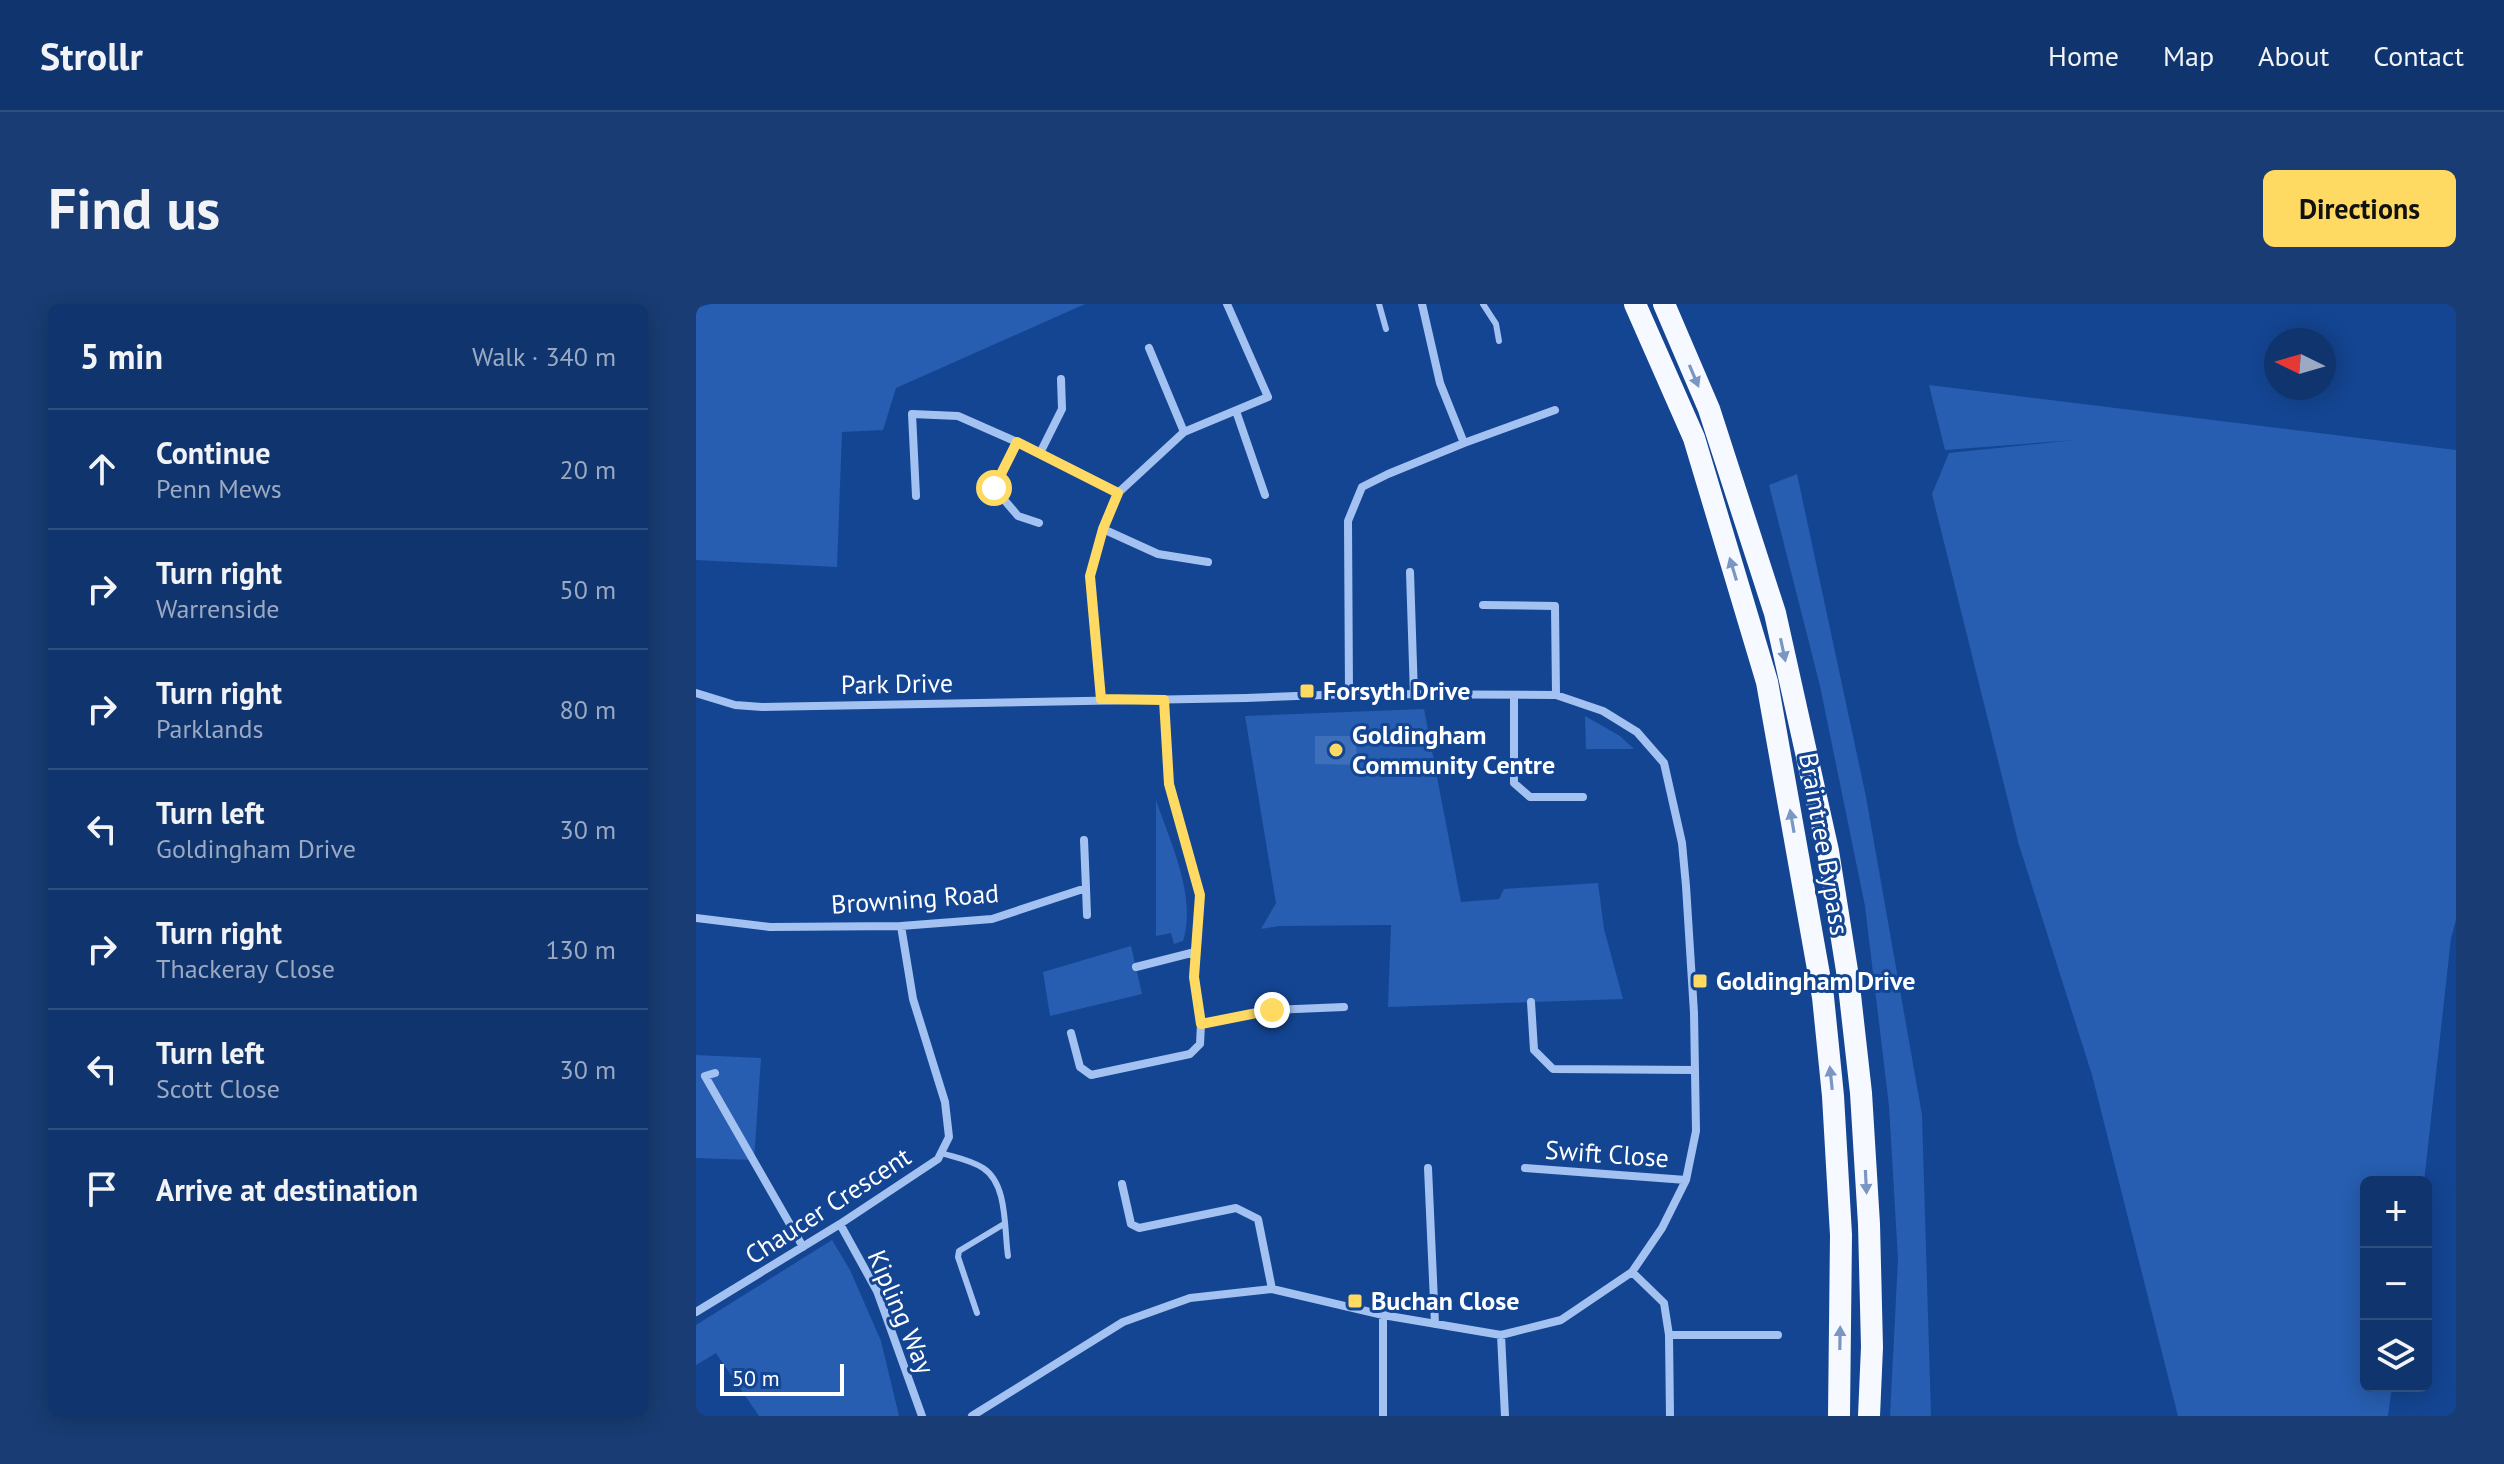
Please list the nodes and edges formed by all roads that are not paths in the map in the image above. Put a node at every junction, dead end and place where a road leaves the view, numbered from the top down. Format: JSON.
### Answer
{"nodes":[{"id":1,"x":1227,"y":304,"type":"edge"},
{"id":2,"x":1379,"y":304,"type":"edge"},
{"id":3,"x":1422,"y":304,"type":"edge"},
{"id":4,"x":1483,"y":304,"type":"edge"},
{"id":5,"x":1635,"y":304,"type":"edge"},
{"id":6,"x":1664,"y":304,"type":"edge"},
{"id":7,"x":1386,"y":329,"type":"dead end"},
{"id":8,"x":1499,"y":341,"type":"dead end"},
{"id":9,"x":1149,"y":348,"type":"dead end"},
{"id":10,"x":1061,"y":379,"type":"dead end"},
{"id":11,"x":1555,"y":410,"type":"dead end"},
{"id":12,"x":1236,"y":411,"type":"junction"},
{"id":13,"x":1184,"y":432,"type":"junction"},
{"id":14,"x":1017,"y":442,"type":"junction"},
{"id":15,"x":1464,"y":443,"type":"junction"},
{"id":16,"x":1040,"y":453,"type":"junction"},
{"id":17,"x":1118,"y":493,"type":"junction"},
{"id":18,"x":1265,"y":495,"type":"dead end"},
{"id":19,"x":916,"y":496,"type":"dead end"},
{"id":20,"x":1039,"y":523,"type":"dead end"},
{"id":21,"x":1103,"y":529,"type":"junction"},
{"id":22,"x":1208,"y":562,"type":"dead end"},
{"id":23,"x":1410,"y":572,"type":"dead end"},
{"id":24,"x":1483,"y":605,"type":"dead end"},
{"id":25,"x":696,"y":693,"type":"edge"},
{"id":26,"x":1349,"y":694,"type":"junction"},
{"id":27,"x":1556,"y":695,"type":"junction"},
{"id":28,"x":1414,"y":696,"type":"junction"},
{"id":29,"x":1514,"y":696,"type":"junction"},
{"id":30,"x":1101,"y":699,"type":"junction"},
{"id":31,"x":1164,"y":700,"type":"junction"},
{"id":32,"x":1583,"y":797,"type":"dead end"},
{"id":33,"x":1084,"y":840,"type":"dead end"},
{"id":34,"x":1086,"y":888,"type":"junction"},
{"id":35,"x":1087,"y":915,"type":"dead end"},
{"id":36,"x":696,"y":918,"type":"edge"},
{"id":37,"x":901,"y":926,"type":"junction"},
{"id":38,"x":1195,"y":952,"type":"junction"},
{"id":39,"x":1136,"y":967,"type":"dead end"},
{"id":40,"x":1531,"y":1002,"type":"dead end"},
{"id":41,"x":1344,"y":1007,"type":"dead end"},
{"id":42,"x":1201,"y":1024,"type":"junction"},
{"id":43,"x":1071,"y":1033,"type":"dead end"},
{"id":44,"x":1695,"y":1070,"type":"junction"},
{"id":45,"x":715,"y":1073,"type":"dead end"},
{"id":46,"x":941,"y":1153,"type":"junction"},
{"id":47,"x":1428,"y":1168,"type":"dead end"},
{"id":48,"x":1525,"y":1168,"type":"dead end"},
{"id":49,"x":1686,"y":1180,"type":"junction"},
{"id":50,"x":1122,"y":1184,"type":"dead end"},
{"id":51,"x":840,"y":1224,"type":"junction"},
{"id":52,"x":1004,"y":1224,"type":"junction"},
{"id":53,"x":803,"y":1247,"type":"junction"},
{"id":54,"x":1008,"y":1256,"type":"dead end"},
{"id":55,"x":1632,"y":1272,"type":"junction"},
{"id":56,"x":1272,"y":1289,"type":"junction"},
{"id":57,"x":696,"y":1312,"type":"edge"},
{"id":58,"x":977,"y":1313,"type":"dead end"},
{"id":59,"x":1383,"y":1315,"type":"junction"},
{"id":60,"x":1435,"y":1324,"type":"junction"},
{"id":61,"x":1501,"y":1335,"type":"junction"},
{"id":62,"x":1669,"y":1335,"type":"junction"},
{"id":63,"x":1778,"y":1335,"type":"dead end"},
{"id":64,"x":922,"y":1416,"type":"edge"},
{"id":65,"x":972,"y":1416,"type":"edge"},
{"id":66,"x":1383,"y":1416,"type":"edge"},
{"id":67,"x":1505,"y":1416,"type":"edge"},
{"id":68,"x":1670,"y":1416,"type":"edge"},
{"id":69,"x":1839,"y":1416,"type":"edge"},
{"id":70,"x":1869,"y":1416,"type":"edge"}],
"edges":[{"from":1,"to":12,"type":"street"},
{"from":2,"to":7,"type":"lane"},
{"from":3,"to":15,"type":"street"},
{"from":4,"to":8,"type":"lane"},
{"from":69,"to":5,"type":"highway","name":"Braintree Bypass","one_way":true},
{"from":6,"to":70,"type":"highway","name":"Braintree Bypass","one_way":true},
{"from":9,"to":13,"type":"street"},
{"from":10,"to":16,"type":"street"},
{"from":11,"to":15,"type":"street"},
{"from":12,"to":13,"type":"street"},
{"from":12,"to":18,"type":"street"},
{"from":13,"to":17,"type":"street"},
{"from":14,"to":16,"type":"street"},
{"from":14,"to":19,"type":"street"},
{"from":14,"to":20,"type":"street"},
{"from":15,"to":26,"type":"street"},
{"from":16,"to":17,"type":"street"},
{"from":17,"to":21,"type":"street"},
{"from":21,"to":22,"type":"street"},
{"from":21,"to":30,"type":"street"},
{"from":23,"to":28,"type":"street"},
{"from":24,"to":27,"type":"street"},
{"from":25,"to":30,"type":"street","name":"Park Drive"},
{"from":26,"to":28,"type":"street"},
{"from":26,"to":31,"type":"street"},
{"from":27,"to":29,"type":"street"},
{"from":27,"to":44,"type":"street"},
{"from":28,"to":29,"type":"street"},
{"from":29,"to":32,"type":"street"},
{"from":30,"to":31,"type":"street"},
{"from":31,"to":38,"type":"street"},
{"from":33,"to":34,"type":"street"},
{"from":34,"to":35,"type":"street"},
{"from":34,"to":37,"type":"street","name":"Browning Road"},
{"from":36,"to":37,"type":"street","name":"Browning Road"},
{"from":37,"to":46,"type":"street","name":"Chaucer Crescent"},
{"from":38,"to":39,"type":"street"},
{"from":38,"to":42,"type":"street"},
{"from":40,"to":44,"type":"street"},
{"from":41,"to":42,"type":"street"},
{"from":42,"to":43,"type":"street"},
{"from":44,"to":49,"type":"street"},
{"from":45,"to":53,"type":"street"},
{"from":46,"to":51,"type":"street","name":"Chaucer Crescent"},
{"from":46,"to":52,"type":"lane"},
{"from":47,"to":60,"type":"street"},
{"from":48,"to":49,"type":"street","name":"Swift Close"},
{"from":49,"to":55,"type":"street"},
{"from":50,"to":56,"type":"street"},
{"from":51,"to":53,"type":"street","name":"Chaucer Crescent"},
{"from":51,"to":64,"type":"street","name":"Kipling Way"},
{"from":52,"to":54,"type":"lane"},
{"from":52,"to":58,"type":"lane"},
{"from":53,"to":57,"type":"street","name":"Chaucer Crescent"},
{"from":55,"to":61,"type":"street"},
{"from":55,"to":62,"type":"street"},
{"from":56,"to":59,"type":"street"},
{"from":56,"to":65,"type":"street"},
{"from":59,"to":60,"type":"street"},
{"from":59,"to":66,"type":"street"},
{"from":60,"to":61,"type":"street"},
{"from":61,"to":67,"type":"street"},
{"from":62,"to":63,"type":"street"},
{"from":62,"to":68,"type":"street"}]}
